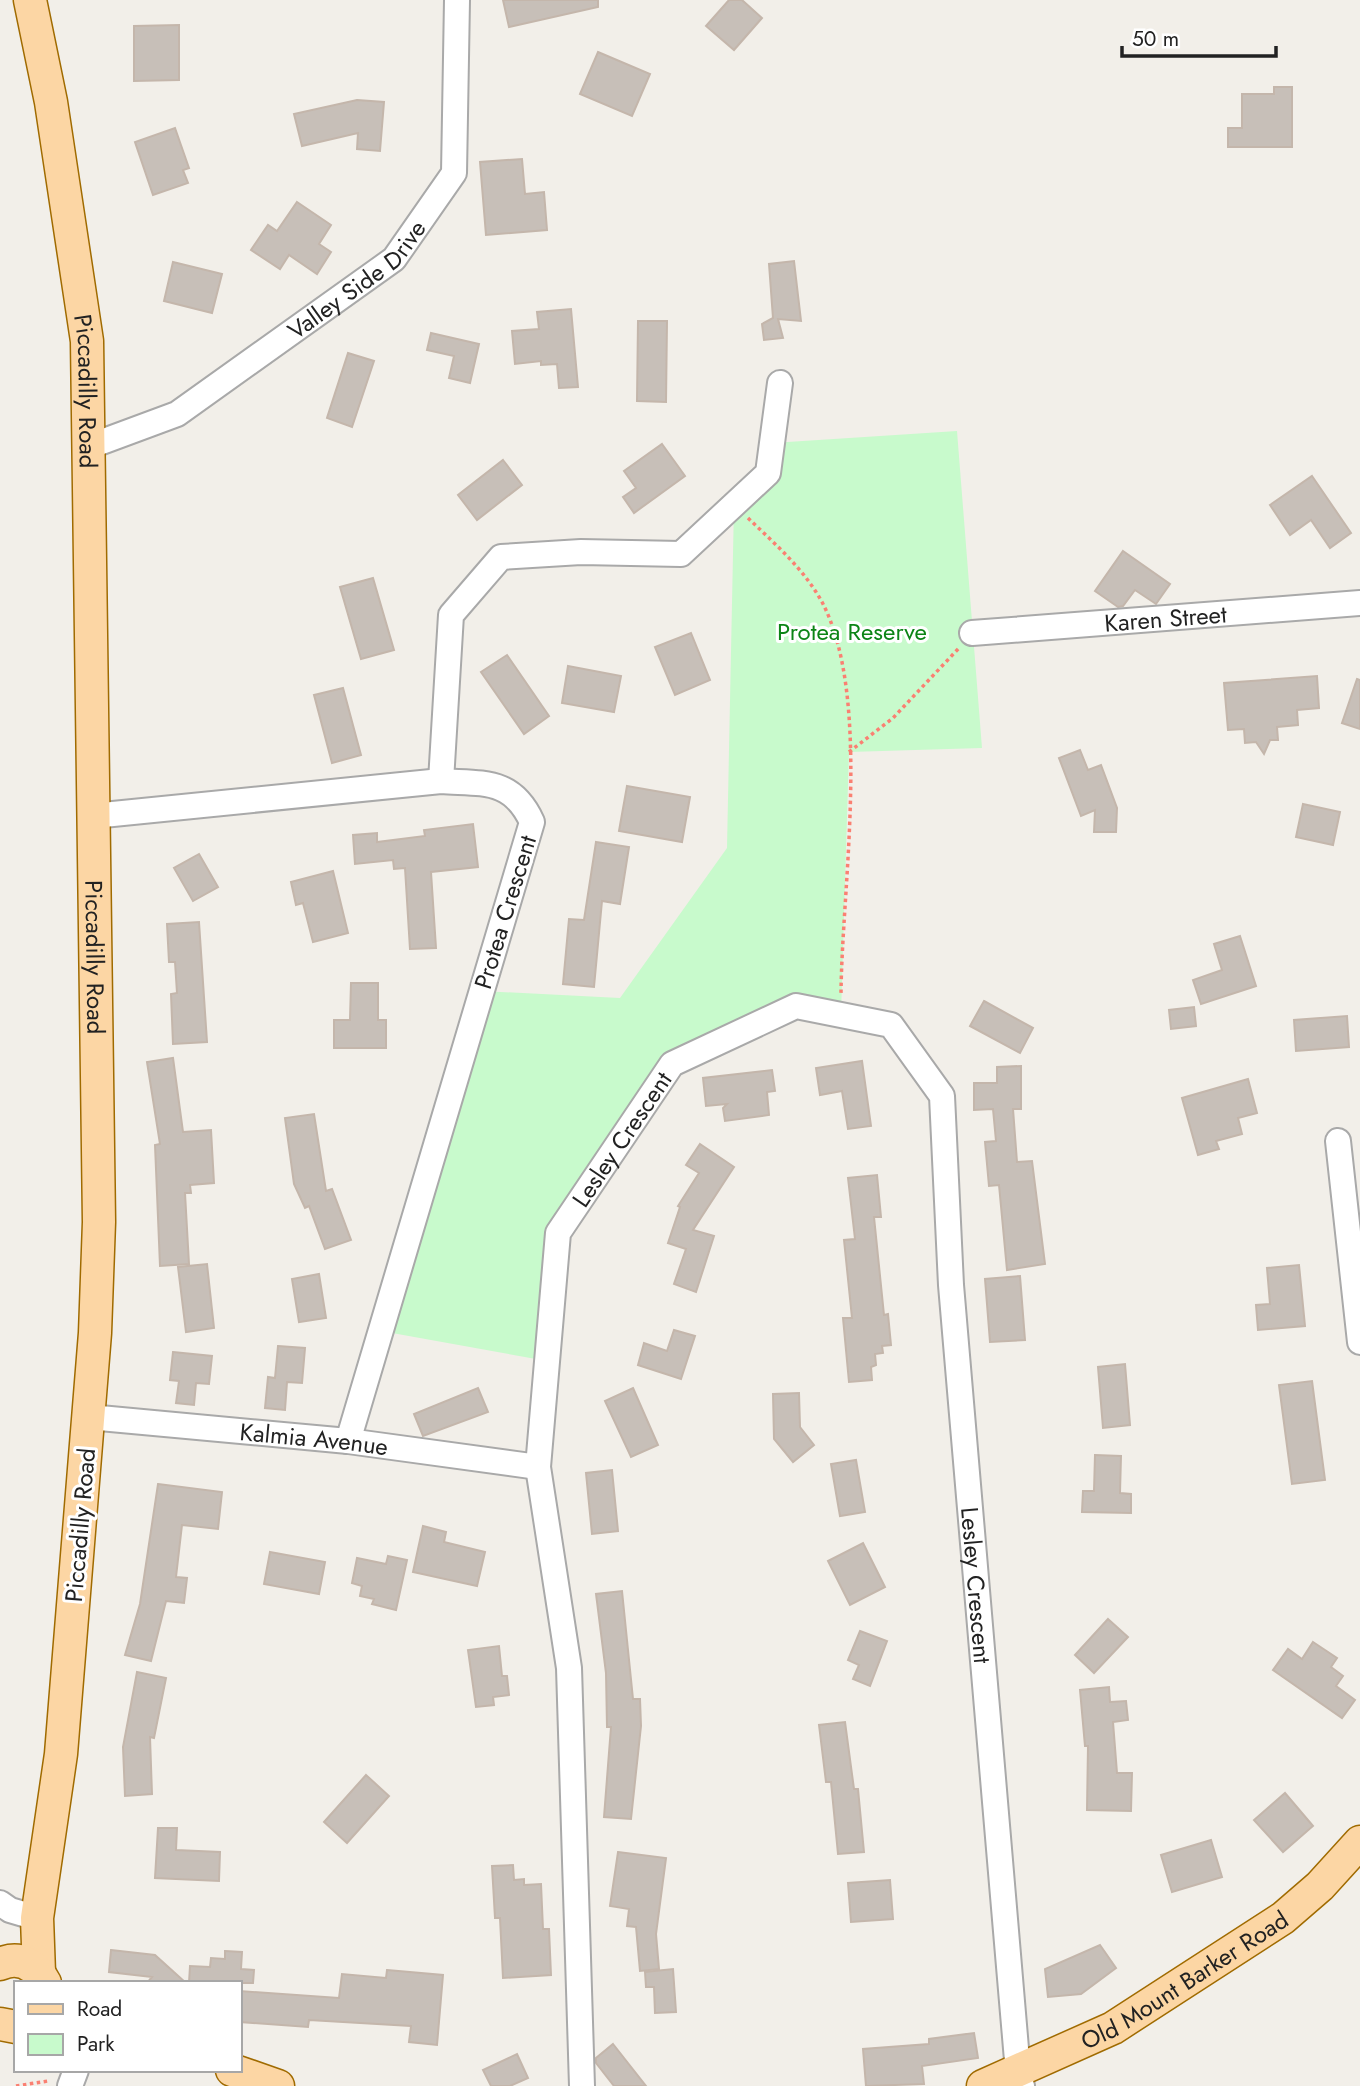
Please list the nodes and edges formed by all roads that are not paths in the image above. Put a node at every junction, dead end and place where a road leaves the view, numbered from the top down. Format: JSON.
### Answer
{"nodes":[{"id":1,"x":30,"y":0,"type":"edge"},
{"id":2,"x":457,"y":0,"type":"edge"},
{"id":3,"x":780,"y":383,"type":"dead end"},
{"id":4,"x":89,"y":447,"type":"junction"},
{"id":5,"x":1360,"y":603,"type":"edge"},
{"id":6,"x":972,"y":634,"type":"road end"},
{"id":7,"x":441,"y":781,"type":"junction"},
{"id":8,"x":93,"y":816,"type":"junction"},
{"id":9,"x":1338,"y":1141,"type":"dead end"},
{"id":10,"x":1360,"y":1342,"type":"edge"},
{"id":11,"x":89,"y":1417,"type":"junction"},
{"id":12,"x":348,"y":1441,"type":"junction"},
{"id":13,"x":538,"y":1467,"type":"junction"},
{"id":14,"x":1360,"y":1842,"type":"edge"},
{"id":15,"x":0,"y":1903,"type":"edge"},
{"id":16,"x":37,"y":1918,"type":"junction"},
{"id":17,"x":0,"y":1961,"type":"edge"},
{"id":18,"x":44,"y":1980,"type":"edge"},
{"id":19,"x":238,"y":2072,"type":"edge"},
{"id":20,"x":1020,"y":2079,"type":"edge"},
{"id":21,"x":278,"y":2086,"type":"edge"},
{"id":22,"x":582,"y":2086,"type":"edge"},
{"id":23,"x":984,"y":2086,"type":"edge"}],
"edges":[{"from":1,"to":4,"type":"main road","name":"Piccadilly Road"},
{"from":2,"to":4,"type":"street","name":"Valley Side Drive"},
{"from":3,"to":7,"type":"street"},
{"from":4,"to":8,"type":"main road","name":"Piccadilly Road"},
{"from":5,"to":6,"type":"street","name":"Karen Street"},
{"from":7,"to":8,"type":"street","name":"Protea Crescent"},
{"from":7,"to":12,"type":"street","name":"Protea Crescent"},
{"from":8,"to":11,"type":"main road","name":"Piccadilly Road"},
{"from":9,"to":10,"type":"street"},
{"from":11,"to":12,"type":"street","name":"Kalmia Avenue"},
{"from":11,"to":16,"type":"main road","name":"Piccadilly Road"},
{"from":12,"to":13,"type":"street","name":"Kalmia Avenue"},
{"from":13,"to":20,"type":"street","name":"Lesley Crescent"},
{"from":13,"to":22,"type":"street","name":"Lesley Crescent"},
{"from":14,"to":20,"type":"main road","name":"Old Mount Barker Road"},
{"from":15,"to":16,"type":"street"},
{"from":16,"to":17,"type":"main road"},
{"from":16,"to":18,"type":"main road","name":"Piccadilly Road"},
{"from":17,"to":18,"type":"main road"},
{"from":19,"to":21,"type":"main road"},
{"from":20,"to":23,"type":"main road","name":"Old Mount Barker Road"}]}
